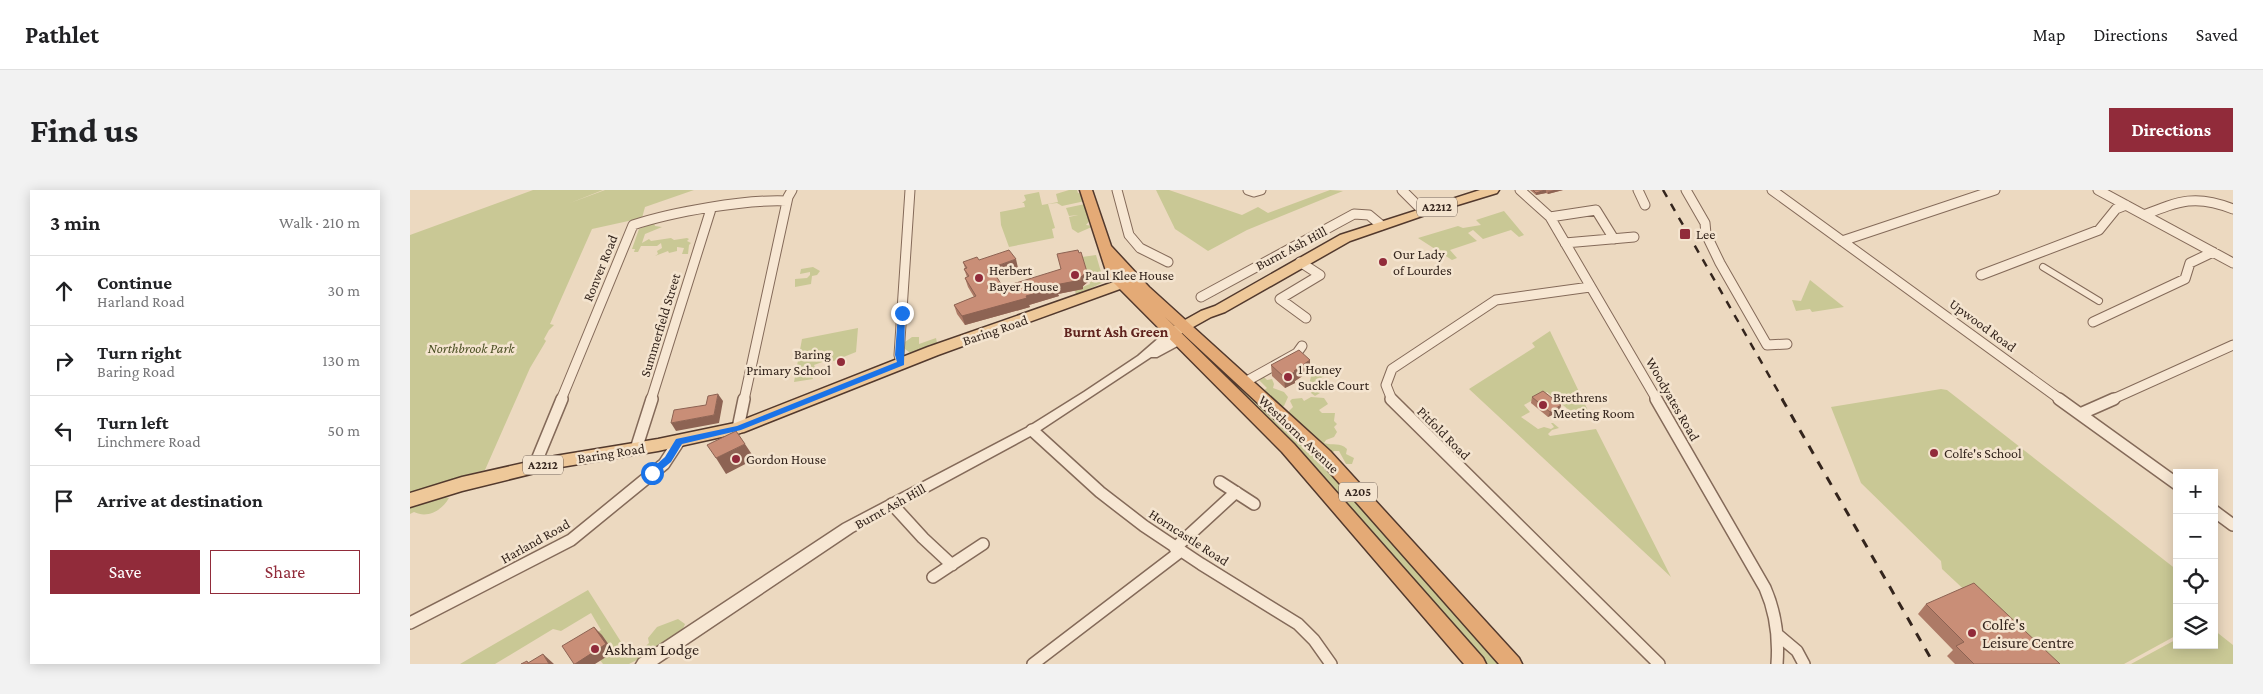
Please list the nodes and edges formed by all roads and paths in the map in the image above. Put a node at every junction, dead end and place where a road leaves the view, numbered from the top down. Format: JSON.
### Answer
{"nodes":[{"id":1,"x":910,"y":190,"type":"edge"},
{"id":2,"x":1086,"y":190,"type":"edge"},
{"id":3,"x":1117,"y":190,"type":"edge"},
{"id":4,"x":1248,"y":190,"type":"edge"},
{"id":5,"x":1261,"y":190,"type":"edge"},
{"id":6,"x":1402,"y":190,"type":"edge"},
{"id":7,"x":1493,"y":190,"type":"edge"},
{"id":8,"x":1520,"y":190,"type":"edge"},
{"id":9,"x":1638,"y":190,"type":"edge"},
{"id":10,"x":1686,"y":190,"type":"edge"},
{"id":11,"x":1772,"y":190,"type":"edge"},
{"id":12,"x":2098,"y":190,"type":"edge"},
{"id":13,"x":1990,"y":191,"type":"edge"},
{"id":14,"x":789,"y":196,"type":"edge"},
{"id":15,"x":1645,"y":205,"type":"dead end"},
{"id":16,"x":2126,"y":205,"type":"junction"},
{"id":17,"x":711,"y":209,"type":"junction"},
{"id":18,"x":2233,"y":210,"type":"edge"},
{"id":19,"x":1423,"y":211,"type":"junction"},
{"id":20,"x":2144,"y":214,"type":"junction"},
{"id":21,"x":1550,"y":217,"type":"junction"},
{"id":22,"x":1381,"y":225,"type":"junction"},
{"id":23,"x":1634,"y":237,"type":"dead end"},
{"id":24,"x":1614,"y":239,"type":"junction"},
{"id":25,"x":1842,"y":241,"type":"junction"},
{"id":26,"x":1565,"y":243,"type":"junction"},
{"id":27,"x":1105,"y":245,"type":"junction"},
{"id":28,"x":2213,"y":252,"type":"junction"},
{"id":29,"x":1168,"y":262,"type":"dead end"},
{"id":30,"x":1300,"y":262,"type":"junction"},
{"id":31,"x":2233,"y":263,"type":"edge"},
{"id":32,"x":2043,"y":267,"type":"dead end"},
{"id":33,"x":1981,"y":275,"type":"dead end"},
{"id":34,"x":1127,"y":282,"type":"junction"},
{"id":35,"x":1590,"y":287,"type":"junction"},
{"id":36,"x":1201,"y":297,"type":"dead end"},
{"id":37,"x":2098,"y":301,"type":"dead end"},
{"id":38,"x":1068,"y":304,"type":"junction"},
{"id":39,"x":1306,"y":318,"type":"dead end"},
{"id":40,"x":2093,"y":322,"type":"dead end"},
{"id":41,"x":1182,"y":332,"type":"junction"},
{"id":42,"x":1787,"y":344,"type":"dead end"},
{"id":43,"x":1302,"y":346,"type":"dead end"},
{"id":44,"x":2233,"y":346,"type":"edge"},
{"id":45,"x":901,"y":363,"type":"junction"},
{"id":46,"x":1245,"y":382,"type":"junction"},
{"id":47,"x":2080,"y":414,"type":"junction"},
{"id":48,"x":738,"y":428,"type":"junction"},
{"id":49,"x":1032,"y":430,"type":"junction"},
{"id":50,"x":679,"y":441,"type":"junction"},
{"id":51,"x":636,"y":449,"type":"junction"},
{"id":52,"x":534,"y":467,"type":"junction"},
{"id":53,"x":2173,"y":481,"type":"edge"},
{"id":54,"x":1220,"y":482,"type":"dead end"},
{"id":55,"x":1236,"y":492,"type":"junction"},
{"id":56,"x":410,"y":500,"type":"edge"},
{"id":57,"x":892,"y":504,"type":"junction"},
{"id":58,"x":1254,"y":504,"type":"dead end"},
{"id":59,"x":2218,"y":514,"type":"edge"},
{"id":60,"x":2233,"y":525,"type":"edge"},
{"id":61,"x":983,"y":544,"type":"dead end"},
{"id":62,"x":1178,"y":550,"type":"junction"},
{"id":63,"x":952,"y":565,"type":"junction"},
{"id":64,"x":934,"y":577,"type":"dead end"},
{"id":65,"x":410,"y":623,"type":"edge"},
{"id":66,"x":1778,"y":635,"type":"junction"},
{"id":67,"x":644,"y":664,"type":"edge"},
{"id":68,"x":1033,"y":664,"type":"edge"},
{"id":69,"x":1331,"y":664,"type":"edge"},
{"id":70,"x":1476,"y":664,"type":"edge"},
{"id":71,"x":1512,"y":664,"type":"edge"},
{"id":72,"x":1659,"y":664,"type":"edge"},
{"id":73,"x":1777,"y":664,"type":"edge"},
{"id":74,"x":1804,"y":664,"type":"edge"}],
"edges":[{"from":1,"to":45,"type":"street"},
{"from":2,"to":27,"type":"highway","number":"A205"},
{"from":3,"to":29,"type":"street"},
{"from":4,"to":5,"type":"street"},
{"from":6,"to":19,"type":"street"},
{"from":7,"to":19,"type":"main road","name":"Burnt Ash Hill","number":"A2212"},
{"from":8,"to":21,"type":"street","name":"Woodyates Road"},
{"from":9,"to":15,"type":"street"},
{"from":10,"to":42,"type":"street"},
{"from":11,"to":25,"type":"street","name":"Upwood Road"},
{"from":12,"to":16,"type":"street"},
{"from":13,"to":25,"type":"street"},
{"from":14,"to":17,"type":"street","name":"Ronver Road"},
{"from":14,"to":48,"type":"street"},
{"from":16,"to":20,"type":"street"},
{"from":16,"to":33,"type":"street"},
{"from":17,"to":51,"type":"street","name":"Summerfield Street"},
{"from":17,"to":52,"type":"street","name":"Ronver Road"},
{"from":18,"to":20,"type":"street"},
{"from":19,"to":22,"type":"main road","name":"Burnt Ash Hill","number":"A2212"},
{"from":20,"to":28,"type":"street"},
{"from":21,"to":24,"type":"street"},
{"from":21,"to":26,"type":"street","name":"Woodyates Road"},
{"from":22,"to":30,"type":"main road","name":"Burnt Ash Hill","number":"A2212"},
{"from":22,"to":36,"type":"street","name":"Burnt Ash Hill"},
{"from":23,"to":24,"type":"street"},
{"from":24,"to":26,"type":"street"},
{"from":25,"to":47,"type":"street","name":"Upwood Road"},
{"from":26,"to":35,"type":"street","name":"Woodyates Road"},
{"from":27,"to":34,"type":"highway","number":"A205"},
{"from":27,"to":34,"type":"highway","number":"A205"},
{"from":28,"to":31,"type":"street"},
{"from":28,"to":40,"type":"street"},
{"from":30,"to":39,"type":"street"},
{"from":30,"to":41,"type":"main road","name":"Burnt Ash Hill","number":"A2212"},
{"from":32,"to":37,"type":"street"},
{"from":34,"to":38,"type":"main road","name":"Baring Road","number":"A2212"},
{"from":34,"to":38,"type":"main road","name":"Baring Road","number":"A2212"},
{"from":34,"to":41,"type":"highway","name":"Westhorne Avenue","number":"A205"},
{"from":35,"to":66,"type":"street","name":"Woodyates Road"},
{"from":35,"to":72,"type":"street","name":"Pitfold Road"},
{"from":38,"to":45,"type":"main road","name":"Baring Road","number":"A2212"},
{"from":41,"to":46,"type":"highway","name":"Westhorne Avenue","number":"A205"},
{"from":41,"to":49,"type":"street","name":"Burnt Ash Hill"},
{"from":41,"to":70,"type":"highway","name":"Westhorne Avenue","number":"A205"},
{"from":43,"to":46,"type":"street"},
{"from":44,"to":47,"type":"street"},
{"from":45,"to":48,"type":"main road","name":"Baring Road","number":"A2212"},
{"from":46,"to":71,"type":"highway","name":"Westhorne Avenue","number":"A205"},
{"from":47,"to":53,"type":"street","name":"Upwood Road"},
{"from":48,"to":50,"type":"main road","name":"Baring Road","number":"A2212"},
{"from":49,"to":57,"type":"street","name":"Burnt Ash Hill"},
{"from":49,"to":62,"type":"street","name":"Horncastle Road"},
{"from":50,"to":51,"type":"main road","name":"Baring Road","number":"A2212"},
{"from":50,"to":65,"type":"street","name":"Harland Road"},
{"from":51,"to":52,"type":"main road","name":"Baring Road","number":"A2212"},
{"from":52,"to":56,"type":"main road","name":"Baring Road","number":"A2212"},
{"from":54,"to":55,"type":"street"},
{"from":55,"to":58,"type":"street"},
{"from":55,"to":62,"type":"street"},
{"from":57,"to":63,"type":"street"},
{"from":57,"to":67,"type":"street","name":"Burnt Ash Hill"},
{"from":59,"to":60,"type":"street"},
{"from":61,"to":63,"type":"street"},
{"from":62,"to":68,"type":"street"},
{"from":62,"to":69,"type":"street","name":"Horncastle Road"},
{"from":63,"to":64,"type":"street"},
{"from":66,"to":73,"type":"street","name":"Woodyates Road"},
{"from":66,"to":74,"type":"street"}]}
